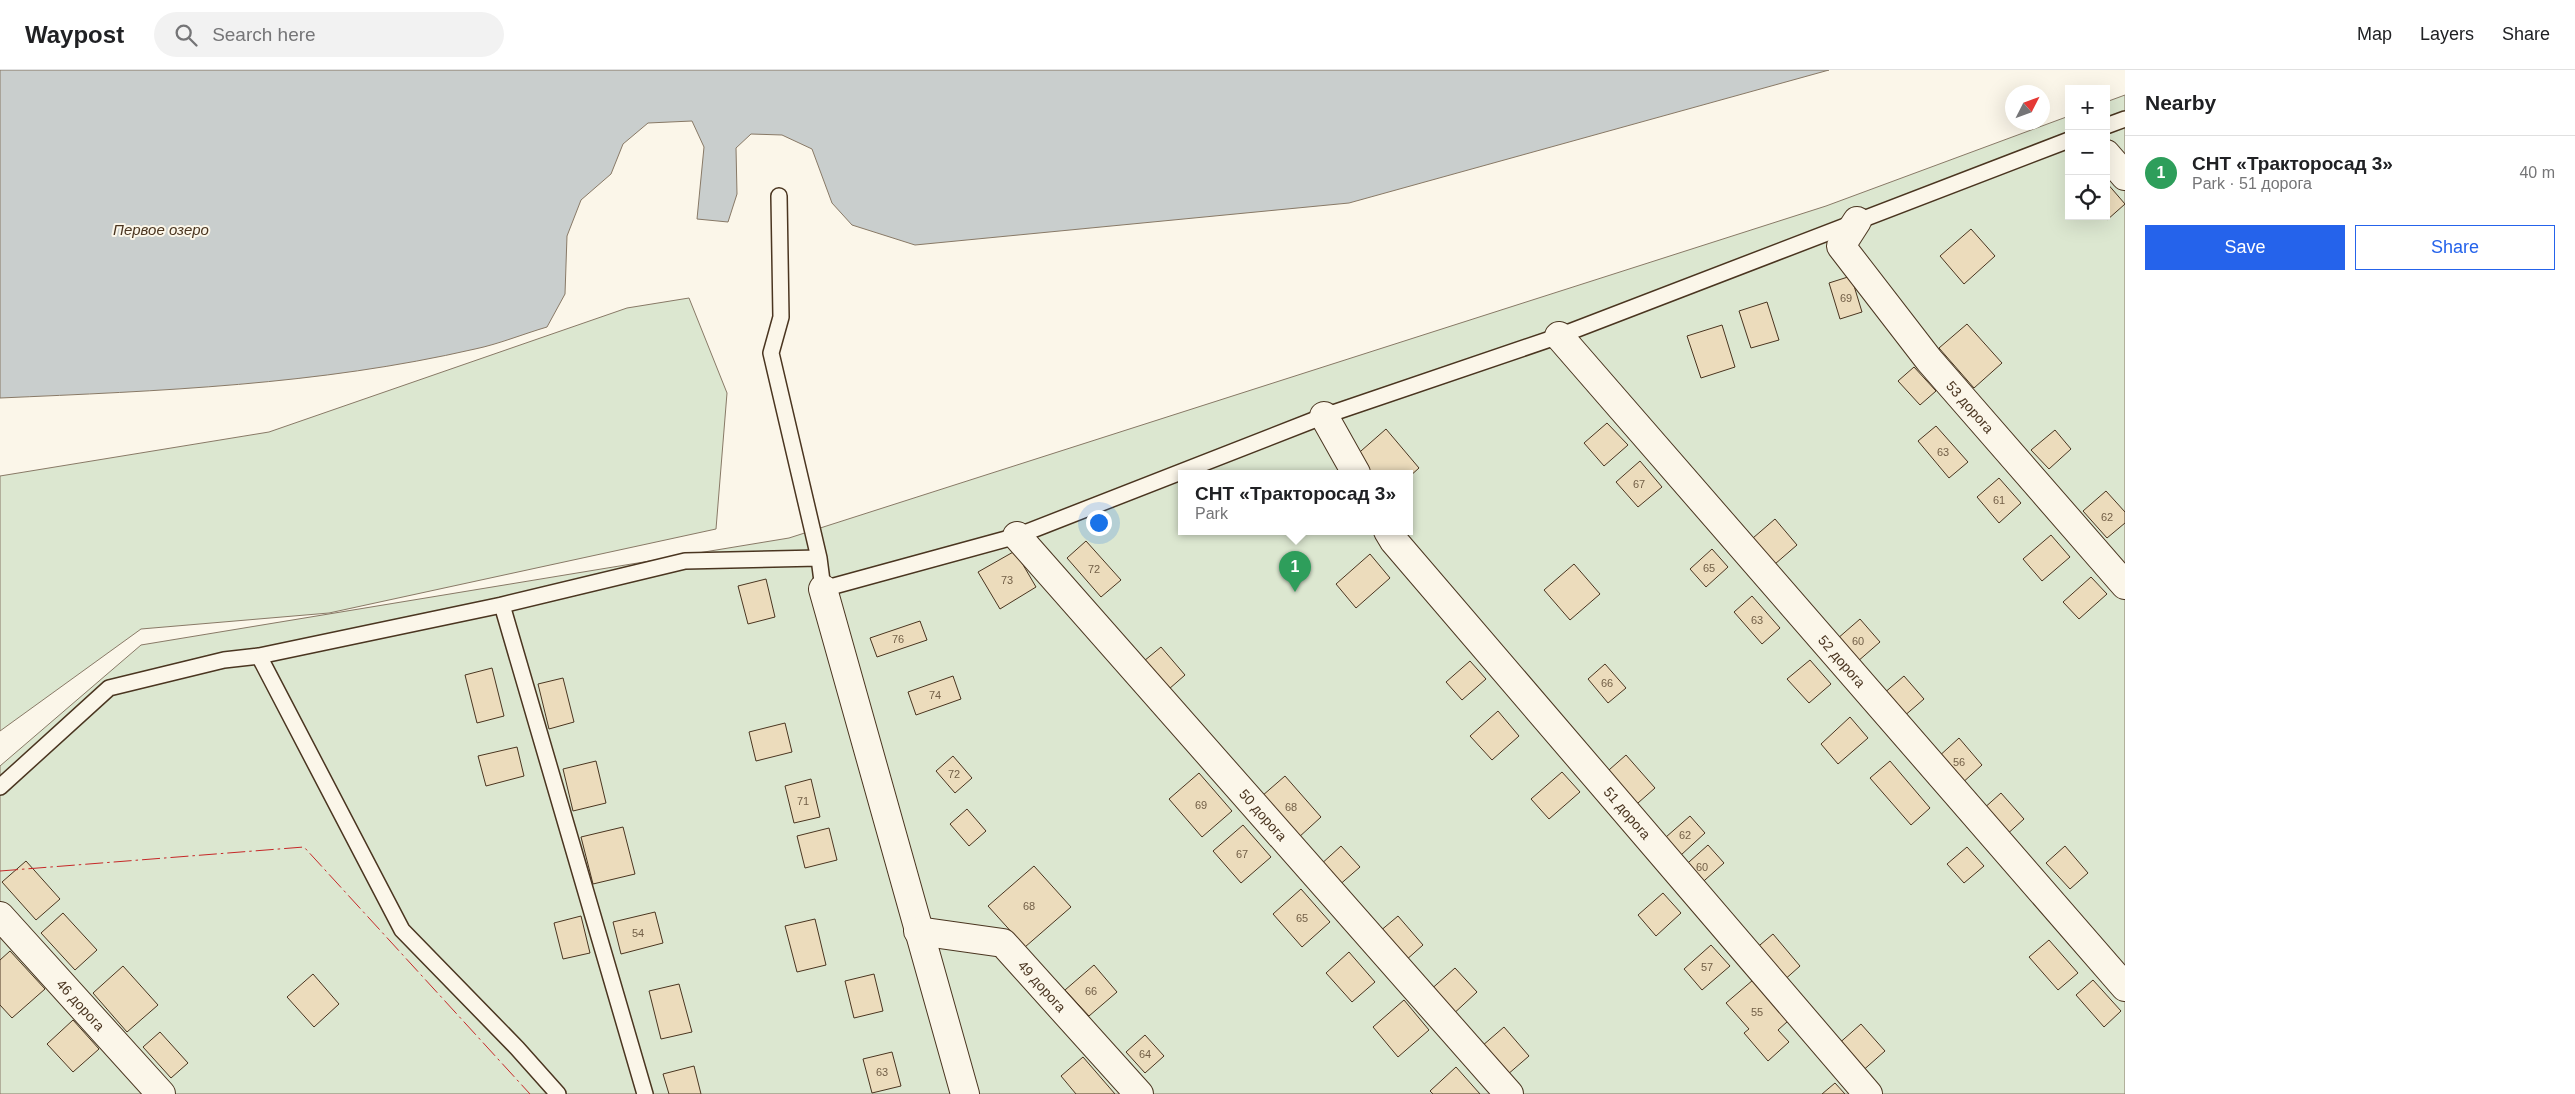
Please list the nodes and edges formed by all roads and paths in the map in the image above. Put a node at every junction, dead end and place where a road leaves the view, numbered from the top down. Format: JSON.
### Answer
{"nodes":[{"id":1,"x":2125,"y":119,"type":"edge"},
{"id":2,"x":2110,"y":125,"type":"edge"},
{"id":3,"x":2065,"y":142,"type":"edge"},
{"id":4,"x":2110,"y":159,"type":"edge"},
{"id":5,"x":2125,"y":176,"type":"edge"},
{"id":6,"x":780,"y":196,"type":"dead end"},
{"id":7,"x":1858,"y":221,"type":"junction"},
{"id":8,"x":1559,"y":336,"type":"junction"},
{"id":9,"x":1324,"y":416,"type":"junction"},
{"id":10,"x":1186,"y":470,"type":"edge"},
{"id":11,"x":1354,"y":470,"type":"edge"},
{"id":12,"x":1178,"y":473,"type":"edge"},
{"id":13,"x":1391,"y":535,"type":"edge"},
{"id":14,"x":1017,"y":536,"type":"junction"},
{"id":15,"x":819,"y":558,"type":"junction"},
{"id":16,"x":2125,"y":586,"type":"edge"},
{"id":17,"x":823,"y":588,"type":"junction"},
{"id":18,"x":502,"y":606,"type":"junction"},
{"id":19,"x":259,"y":656,"type":"junction"},
{"id":20,"x":0,"y":787,"type":"edge"},
{"id":21,"x":0,"y":916,"type":"edge"},
{"id":22,"x":918,"y":931,"type":"junction"},
{"id":23,"x":2125,"y":987,"type":"edge"},
{"id":24,"x":161,"y":1094,"type":"edge"},
{"id":25,"x":558,"y":1094,"type":"edge"},
{"id":26,"x":646,"y":1094,"type":"edge"},
{"id":27,"x":966,"y":1094,"type":"edge"},
{"id":28,"x":1139,"y":1094,"type":"edge"},
{"id":29,"x":1509,"y":1094,"type":"edge"},
{"id":30,"x":1868,"y":1094,"type":"edge"}],
"edges":[{"from":1,"to":2,"type":"lane"},
{"from":3,"to":7,"type":"lane"},
{"from":4,"to":5,"type":"street"},
{"from":6,"to":15,"type":"lane"},
{"from":7,"to":8,"type":"lane"},
{"from":7,"to":16,"type":"street","name":"53 дорога"},
{"from":8,"to":9,"type":"lane"},
{"from":8,"to":23,"type":"street","name":"52 дорога"},
{"from":9,"to":10,"type":"lane"},
{"from":9,"to":11,"type":"street"},
{"from":12,"to":14,"type":"lane"},
{"from":13,"to":30,"type":"street","name":"51 дорога"},
{"from":14,"to":17,"type":"lane"},
{"from":14,"to":29,"type":"street","name":"50 дорога"},
{"from":15,"to":17,"type":"lane"},
{"from":15,"to":18,"type":"lane"},
{"from":17,"to":22,"type":"street"},
{"from":18,"to":19,"type":"lane"},
{"from":18,"to":26,"type":"lane"},
{"from":19,"to":20,"type":"lane"},
{"from":19,"to":25,"type":"lane"},
{"from":21,"to":24,"type":"street","name":"46 дорога"},
{"from":22,"to":27,"type":"street"},
{"from":22,"to":28,"type":"street","name":"49 дорога"}]}
